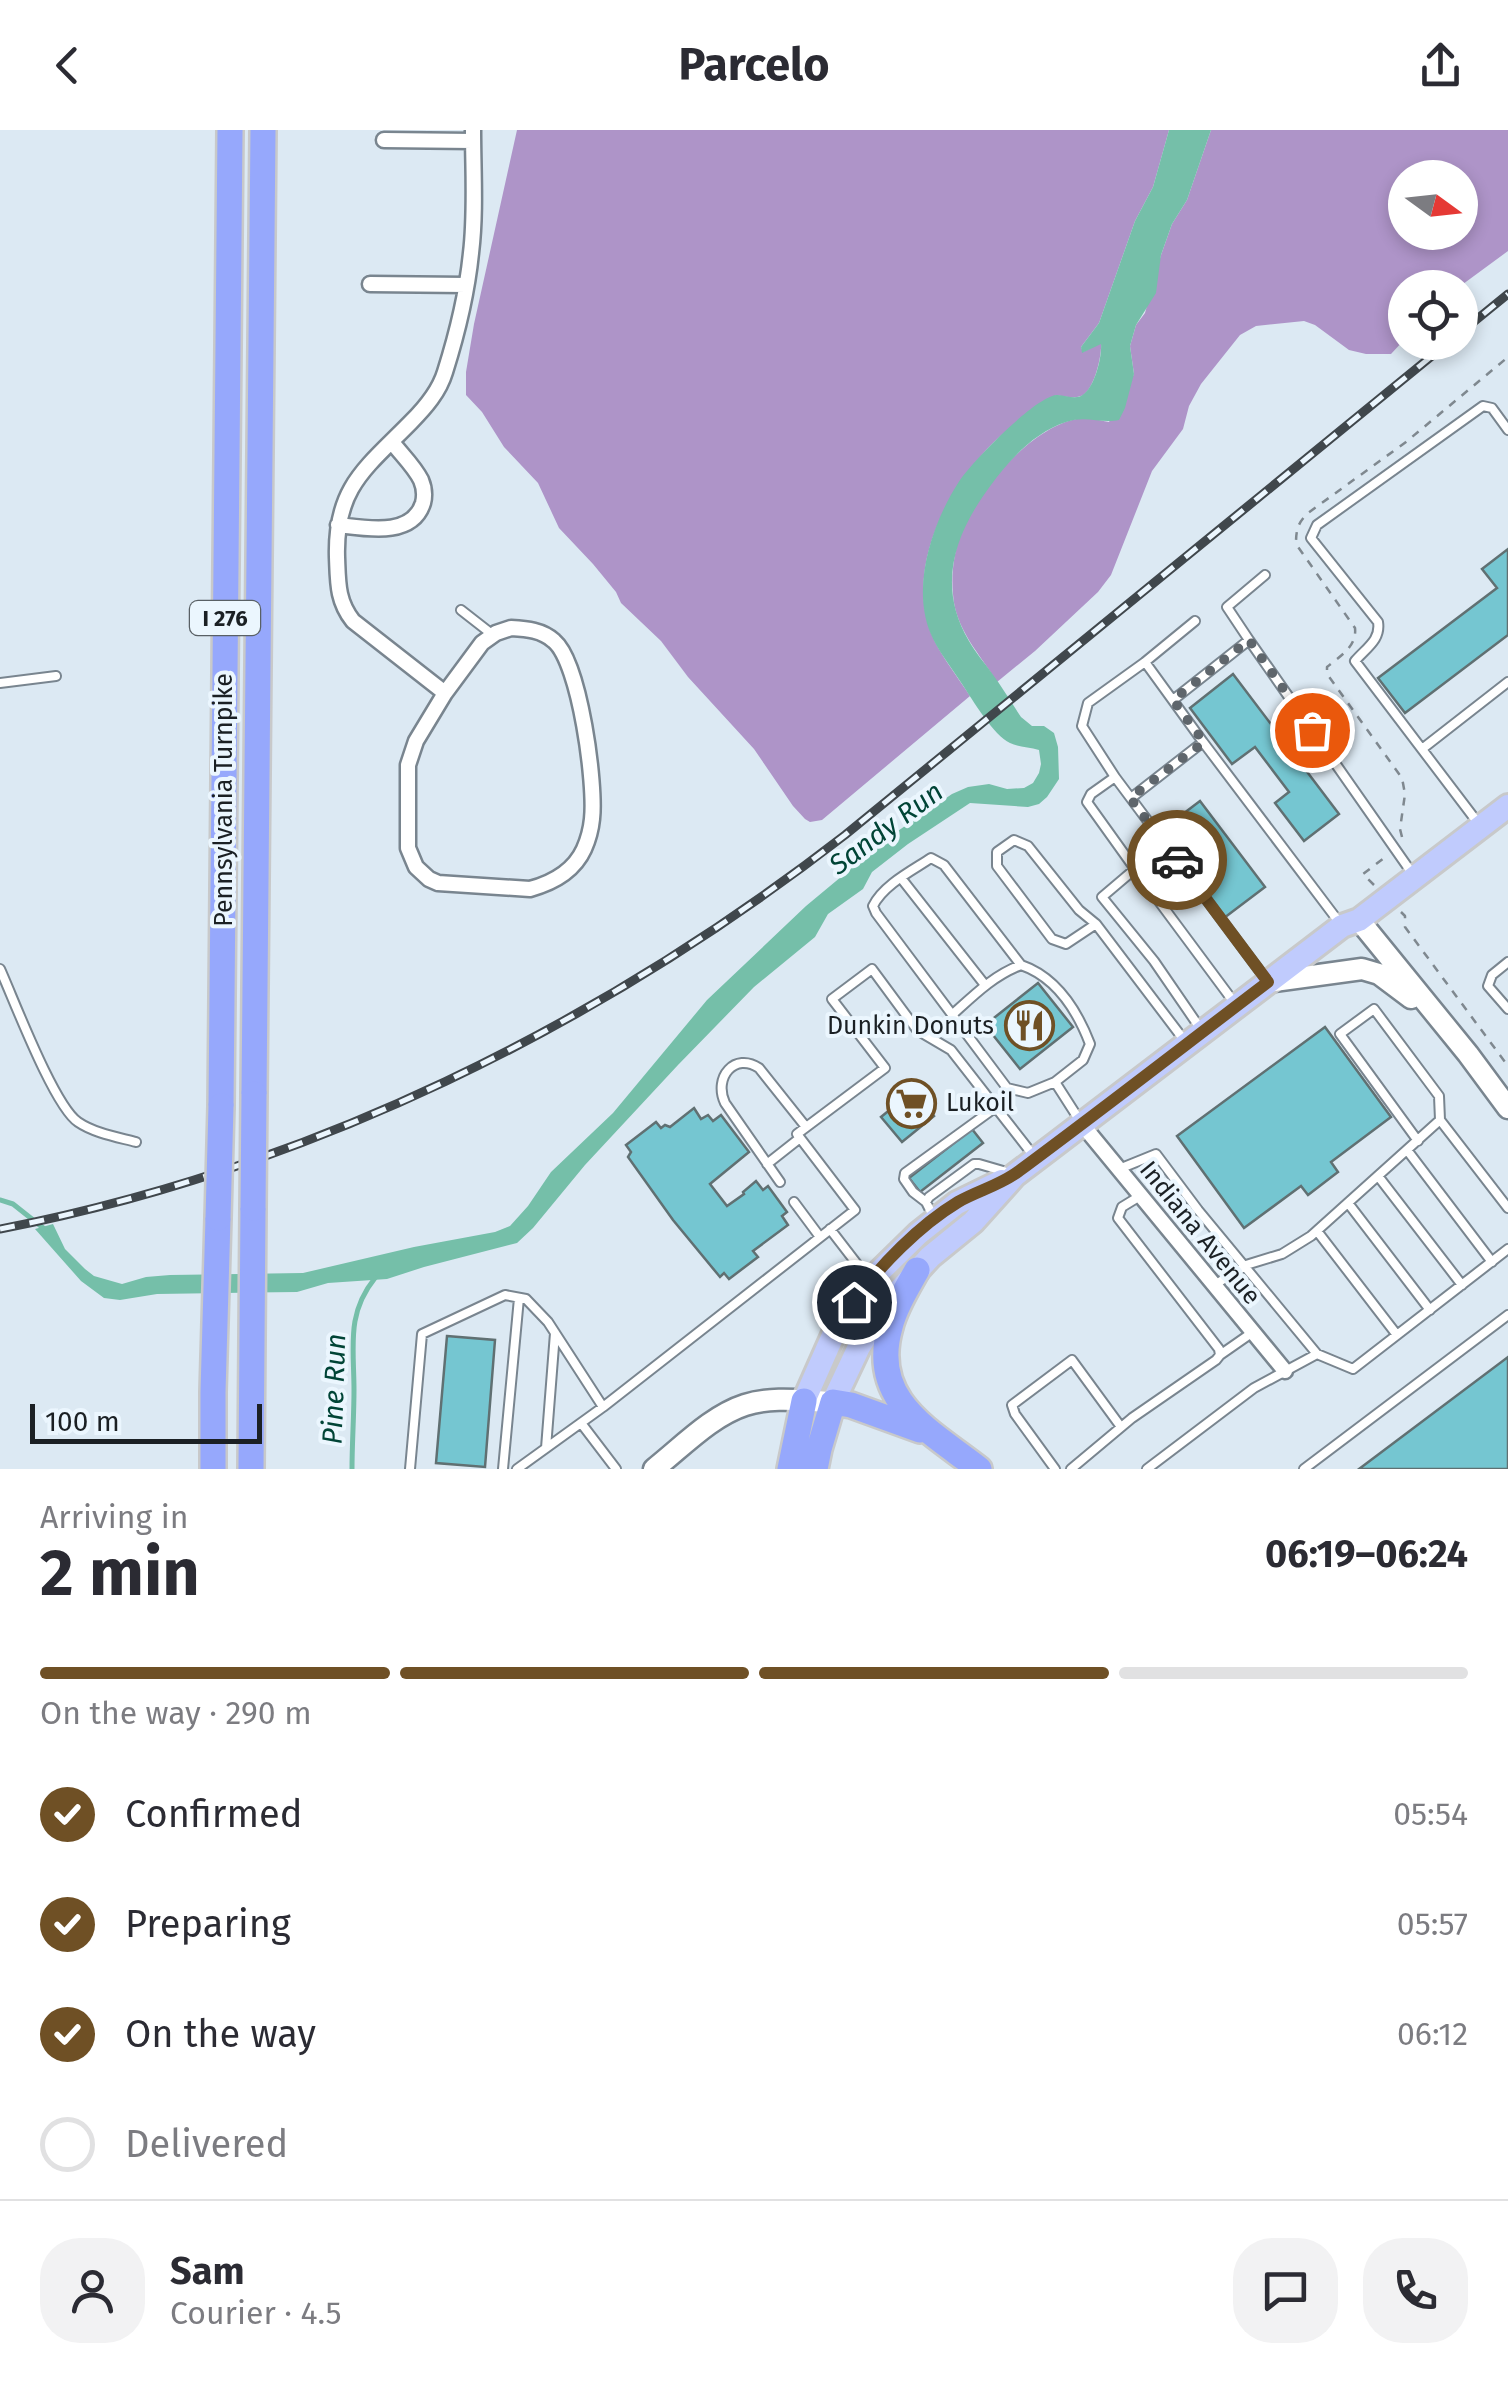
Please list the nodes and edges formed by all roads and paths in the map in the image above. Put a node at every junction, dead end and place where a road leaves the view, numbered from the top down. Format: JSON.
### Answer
{"nodes":[{"id":1,"x":230,"y":130,"type":"edge"},
{"id":2,"x":263,"y":130,"type":"edge"},
{"id":3,"x":473,"y":136,"type":"edge"},
{"id":4,"x":384,"y":140,"type":"dead end"},
{"id":5,"x":370,"y":284,"type":"dead end"},
{"id":6,"x":466,"y":285,"type":"junction"},
{"id":7,"x":1508,"y":358,"type":"edge"},
{"id":8,"x":1508,"y":430,"type":"edge"},
{"id":9,"x":392,"y":442,"type":"junction"},
{"id":10,"x":338,"y":525,"type":"junction"},
{"id":11,"x":1265,"y":575,"type":"dead end"},
{"id":12,"x":461,"y":610,"type":"dead end"},
{"id":13,"x":1195,"y":621,"type":"dead end"},
{"id":14,"x":493,"y":635,"type":"junction"},
{"id":15,"x":1249,"y":640,"type":"junction"},
{"id":16,"x":1145,"y":662,"type":"junction"},
{"id":17,"x":56,"y":676,"type":"dead end"},
{"id":18,"x":1508,"y":682,"type":"edge"},
{"id":19,"x":0,"y":683,"type":"edge"},
{"id":20,"x":445,"y":693,"type":"junction"},
{"id":21,"x":1173,"y":700,"type":"junction"},
{"id":22,"x":1204,"y":742,"type":"junction"},
{"id":23,"x":1422,"y":749,"type":"junction"},
{"id":24,"x":1115,"y":777,"type":"junction"},
{"id":25,"x":1130,"y":798,"type":"junction"},
{"id":26,"x":1508,"y":806,"type":"edge"},
{"id":27,"x":1481,"y":826,"type":"junction"},
{"id":28,"x":1396,"y":849,"type":"junction"},
{"id":29,"x":1135,"y":869,"type":"junction"},
{"id":30,"x":1363,"y":874,"type":"dead end"},
{"id":31,"x":1415,"y":877,"type":"junction"},
{"id":32,"x":901,"y":878,"type":"junction"},
{"id":33,"x":1405,"y":916,"type":"dead end"},
{"id":34,"x":1350,"y":923,"type":"junction"},
{"id":35,"x":1096,"y":924,"type":"junction"},
{"id":36,"x":1508,"y":962,"type":"edge"},
{"id":37,"x":1021,"y":964,"type":"junction"},
{"id":38,"x":0,"y":969,"type":"edge"},
{"id":39,"x":1268,"y":982,"type":"junction"},
{"id":40,"x":984,"y":985,"type":"junction"},
{"id":41,"x":1237,"y":1006,"type":"junction"},
{"id":42,"x":1508,"y":1010,"type":"edge"},
{"id":43,"x":953,"y":1014,"type":"junction"},
{"id":44,"x":1195,"y":1037,"type":"junction"},
{"id":45,"x":1468,"y":1054,"type":"junction"},
{"id":46,"x":1508,"y":1066,"type":"edge"},
{"id":47,"x":1055,"y":1082,"type":"junction"},
{"id":48,"x":996,"y":1108,"type":"junction"},
{"id":49,"x":1508,"y":1108,"type":"edge"},
{"id":50,"x":1440,"y":1120,"type":"junction"},
{"id":51,"x":1081,"y":1123,"type":"junction"},
{"id":52,"x":806,"y":1127,"type":"junction"},
{"id":53,"x":800,"y":1138,"type":"junction"},
{"id":54,"x":1418,"y":1141,"type":"junction"},
{"id":55,"x":136,"y":1142,"type":"dead end"},
{"id":56,"x":1407,"y":1150,"type":"junction"},
{"id":57,"x":1036,"y":1158,"type":"junction"},
{"id":58,"x":767,"y":1164,"type":"junction"},
{"id":59,"x":1119,"y":1170,"type":"junction"},
{"id":60,"x":1014,"y":1175,"type":"junction"},
{"id":61,"x":1378,"y":1176,"type":"junction"},
{"id":62,"x":780,"y":1182,"type":"dead end"},
{"id":63,"x":1504,"y":1194,"type":"edge"},
{"id":64,"x":1140,"y":1196,"type":"junction"},
{"id":65,"x":794,"y":1202,"type":"dead end"},
{"id":66,"x":1348,"y":1203,"type":"junction"},
{"id":67,"x":1508,"y":1208,"type":"edge"},
{"id":68,"x":930,"y":1211,"type":"junction"},
{"id":69,"x":830,"y":1230,"type":"junction"},
{"id":70,"x":1317,"y":1231,"type":"junction"},
{"id":71,"x":820,"y":1238,"type":"junction"},
{"id":72,"x":1508,"y":1249,"type":"edge"},
{"id":73,"x":1492,"y":1262,"type":"junction"},
{"id":74,"x":1246,"y":1265,"type":"junction"},
{"id":75,"x":917,"y":1270,"type":"junction"},
{"id":76,"x":870,"y":1281,"type":"junction"},
{"id":77,"x":1462,"y":1285,"type":"junction"},
{"id":78,"x":1213,"y":1286,"type":"junction"},
{"id":79,"x":519,"y":1298,"type":"junction"},
{"id":80,"x":1430,"y":1310,"type":"junction"},
{"id":81,"x":1508,"y":1315,"type":"edge"},
{"id":82,"x":1252,"y":1332,"type":"junction"},
{"id":83,"x":555,"y":1333,"type":"junction"},
{"id":84,"x":1397,"y":1335,"type":"junction"},
{"id":85,"x":1317,"y":1354,"type":"junction"},
{"id":86,"x":1220,"y":1355,"type":"junction"},
{"id":87,"x":1285,"y":1370,"type":"junction"},
{"id":88,"x":804,"y":1401,"type":"junction"},
{"id":89,"x":833,"y":1402,"type":"junction"},
{"id":90,"x":603,"y":1407,"type":"junction"},
{"id":91,"x":580,"y":1423,"type":"junction"},
{"id":92,"x":1121,"y":1427,"type":"junction"},
{"id":93,"x":942,"y":1441,"type":"junction"},
{"id":94,"x":546,"y":1448,"type":"junction"},
{"id":95,"x":213,"y":1469,"type":"edge"},
{"id":96,"x":251,"y":1469,"type":"edge"},
{"id":97,"x":410,"y":1469,"type":"edge"},
{"id":98,"x":503,"y":1469,"type":"edge"},
{"id":99,"x":517,"y":1469,"type":"edge"},
{"id":100,"x":616,"y":1469,"type":"edge"},
{"id":101,"x":654,"y":1469,"type":"edge"},
{"id":102,"x":790,"y":1469,"type":"edge"},
{"id":103,"x":815,"y":1469,"type":"edge"},
{"id":104,"x":979,"y":1469,"type":"edge"},
{"id":105,"x":1055,"y":1469,"type":"edge"},
{"id":106,"x":1071,"y":1469,"type":"edge"},
{"id":107,"x":1147,"y":1469,"type":"edge"},
{"id":108,"x":1304,"y":1469,"type":"edge"}],
"edges":[{"from":1,"to":95,"type":"highway","name":"Pennsylvania Turnpike","number":"I 276","bridge":true},
{"from":2,"to":96,"type":"highway","name":"Pennsylvania Turnpike","number":"I 276","bridge":true},
{"from":3,"to":4,"type":"street"},
{"from":3,"to":6,"type":"street"},
{"from":5,"to":6,"type":"street"},
{"from":6,"to":9,"type":"street"},
{"from":7,"to":28,"type":"path"},
{"from":8,"to":23,"type":"lane"},
{"from":9,"to":10,"type":"street"},
{"from":9,"to":10,"type":"street"},
{"from":10,"to":20,"type":"street"},
{"from":11,"to":15,"type":"lane"},
{"from":12,"to":14,"type":"lane"},
{"from":13,"to":16,"type":"lane"},
{"from":14,"to":20,"type":"street"},
{"from":14,"to":20,"type":"street"},
{"from":15,"to":21,"type":"lane"},
{"from":15,"to":28,"type":"lane"},
{"from":16,"to":21,"type":"lane"},
{"from":16,"to":24,"type":"lane"},
{"from":17,"to":19,"type":"lane"},
{"from":18,"to":23,"type":"lane"},
{"from":21,"to":22,"type":"lane"},
{"from":22,"to":25,"type":"lane"},
{"from":22,"to":34,"type":"lane"},
{"from":23,"to":27,"type":"lane"},
{"from":24,"to":25,"type":"lane"},
{"from":24,"to":29,"type":"lane"},
{"from":25,"to":39,"type":"lane"},
{"from":26,"to":27,"type":"main road"},
{"from":27,"to":31,"type":"main road"},
{"from":28,"to":30,"type":"path"},
{"from":28,"to":31,"type":"lane"},
{"from":29,"to":41,"type":"lane"},
{"from":29,"to":44,"type":"lane"},
{"from":31,"to":34,"type":"main road"},
{"from":32,"to":37,"type":"lane"},
{"from":32,"to":40,"type":"lane"},
{"from":32,"to":43,"type":"lane"},
{"from":33,"to":46,"type":"path"},
{"from":34,"to":39,"type":"main road"},
{"from":34,"to":45,"type":"street"},
{"from":35,"to":35,"type":"lane"},
{"from":35,"to":44,"type":"lane"},
{"from":36,"to":42,"type":"lane"},
{"from":37,"to":40,"type":"lane"},
{"from":37,"to":47,"type":"lane"},
{"from":38,"to":55,"type":"lane"},
{"from":39,"to":41,"type":"main road"},
{"from":39,"to":45,"type":"street"},
{"from":40,"to":43,"type":"lane"},
{"from":41,"to":44,"type":"main road"},
{"from":43,"to":47,"type":"lane"},
{"from":44,"to":51,"type":"main road"},
{"from":45,"to":49,"type":"street"},
{"from":47,"to":51,"type":"lane"},
{"from":48,"to":52,"type":"lane"},
{"from":48,"to":57,"type":"lane"},
{"from":48,"to":68,"type":"lane"},
{"from":50,"to":54,"type":"lane"},
{"from":50,"to":54,"type":"lane"},
{"from":50,"to":63,"type":"lane"},
{"from":51,"to":57,"type":"main road"},
{"from":51,"to":59,"type":"street","name":"Indiana Avenue"},
{"from":52,"to":53,"type":"lane"},
{"from":52,"to":58,"type":"lane"},
{"from":53,"to":58,"type":"lane"},
{"from":53,"to":69,"type":"lane"},
{"from":54,"to":56,"type":"lane"},
{"from":56,"to":61,"type":"lane"},
{"from":56,"to":73,"type":"lane"},
{"from":57,"to":60,"type":"main road"},
{"from":58,"to":62,"type":"lane"},
{"from":59,"to":64,"type":"street","name":"Indiana Avenue"},
{"from":59,"to":74,"type":"lane"},
{"from":60,"to":68,"type":"main road"},
{"from":60,"to":75,"type":"main road"},
{"from":61,"to":66,"type":"lane"},
{"from":61,"to":77,"type":"lane"},
{"from":63,"to":67,"type":"lane"},
{"from":64,"to":78,"type":"street","name":"Indiana Avenue"},
{"from":64,"to":86,"type":"lane"},
{"from":65,"to":71,"type":"lane"},
{"from":66,"to":70,"type":"lane"},
{"from":66,"to":80,"type":"lane"},
{"from":68,"to":76,"type":"main road"},
{"from":69,"to":71,"type":"lane"},
{"from":69,"to":76,"type":"lane"},
{"from":70,"to":74,"type":"lane"},
{"from":70,"to":84,"type":"lane"},
{"from":71,"to":90,"type":"lane"},
{"from":72,"to":73,"type":"lane"},
{"from":73,"to":77,"type":"lane"},
{"from":74,"to":78,"type":"lane"},
{"from":74,"to":85,"type":"lane"},
{"from":75,"to":89,"type":"main road"},
{"from":75,"to":93,"type":"highway"},
{"from":76,"to":88,"type":"main road"},
{"from":77,"to":80,"type":"lane"},
{"from":78,"to":82,"type":"street","name":"Indiana Avenue"},
{"from":79,"to":83,"type":"lane"},
{"from":79,"to":97,"type":"lane"},
{"from":79,"to":98,"type":"lane"},
{"from":80,"to":84,"type":"lane"},
{"from":81,"to":108,"type":"lane"},
{"from":82,"to":86,"type":"lane"},
{"from":82,"to":87,"type":"street","name":"Indiana Avenue"},
{"from":83,"to":90,"type":"lane"},
{"from":83,"to":94,"type":"lane"},
{"from":84,"to":85,"type":"lane"},
{"from":85,"to":87,"type":"lane"},
{"from":86,"to":92,"type":"lane"},
{"from":87,"to":107,"type":"lane"},
{"from":88,"to":89,"type":"street"},
{"from":88,"to":101,"type":"street"},
{"from":88,"to":102,"type":"highway"},
{"from":89,"to":93,"type":"highway"},
{"from":89,"to":103,"type":"highway"},
{"from":90,"to":91,"type":"lane"},
{"from":91,"to":94,"type":"lane"},
{"from":91,"to":100,"type":"lane"},
{"from":92,"to":105,"type":"lane"},
{"from":92,"to":106,"type":"lane"},
{"from":93,"to":104,"type":"highway"},
{"from":94,"to":99,"type":"lane"}]}
